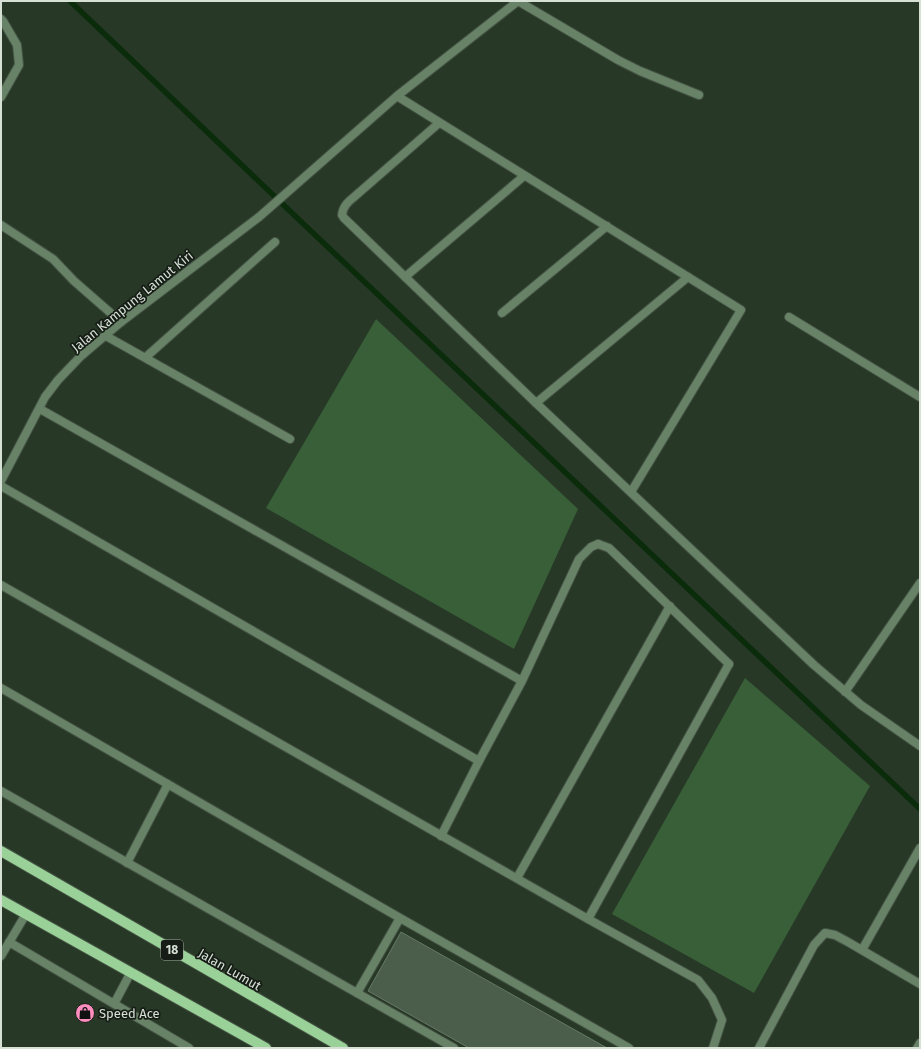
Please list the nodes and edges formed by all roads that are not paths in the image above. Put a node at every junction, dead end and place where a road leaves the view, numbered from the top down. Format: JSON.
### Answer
{"nodes":[{"id":1,"x":518,"y":1,"type":"edge"},
{"id":2,"x":1,"y":19,"type":"edge"},
{"id":3,"x":699,"y":95,"type":"dead end"},
{"id":4,"x":397,"y":96,"type":"junction"},
{"id":5,"x":1,"y":98,"type":"edge"},
{"id":6,"x":439,"y":123,"type":"junction"},
{"id":7,"x":524,"y":176,"type":"junction"},
{"id":8,"x":1,"y":225,"type":"edge"},
{"id":9,"x":607,"y":226,"type":"junction"},
{"id":10,"x":274,"y":242,"type":"dead end"},
{"id":11,"x":405,"y":277,"type":"junction"},
{"id":12,"x":688,"y":277,"type":"junction"},
{"id":13,"x":502,"y":313,"type":"dead end"},
{"id":14,"x":789,"y":317,"type":"dead end"},
{"id":15,"x":121,"y":322,"type":"junction"},
{"id":16,"x":106,"y":336,"type":"junction"},
{"id":17,"x":146,"y":357,"type":"junction"},
{"id":18,"x":920,"y":397,"type":"edge"},
{"id":19,"x":536,"y":402,"type":"junction"},
{"id":20,"x":40,"y":409,"type":"junction"},
{"id":21,"x":290,"y":439,"type":"dead end"},
{"id":22,"x":1,"y":482,"type":"edge"},
{"id":23,"x":1,"y":486,"type":"edge"},
{"id":24,"x":631,"y":492,"type":"junction"},
{"id":25,"x":920,"y":584,"type":"edge"},
{"id":26,"x":1,"y":585,"type":"edge"},
{"id":27,"x":670,"y":606,"type":"junction"},
{"id":28,"x":522,"y":681,"type":"junction"},
{"id":29,"x":1,"y":688,"type":"edge"},
{"id":30,"x":845,"y":692,"type":"junction"},
{"id":31,"x":920,"y":746,"type":"edge"},
{"id":32,"x":479,"y":761,"type":"junction"},
{"id":33,"x":168,"y":784,"type":"junction"},
{"id":34,"x":1,"y":791,"type":"edge"},
{"id":35,"x":442,"y":836,"type":"junction"},
{"id":36,"x":920,"y":848,"type":"edge"},
{"id":37,"x":1,"y":852,"type":"edge"},
{"id":38,"x":127,"y":863,"type":"junction"},
{"id":39,"x":517,"y":878,"type":"junction"},
{"id":40,"x":1,"y":900,"type":"edge"},
{"id":41,"x":26,"y":914,"type":"junction"},
{"id":42,"x":400,"y":918,"type":"junction"},
{"id":43,"x":588,"y":919,"type":"junction"},
{"id":44,"x":10,"y":942,"type":"junction"},
{"id":45,"x":862,"y":950,"type":"junction"},
{"id":46,"x":1,"y":956,"type":"edge"},
{"id":47,"x":131,"y":972,"type":"junction"},
{"id":48,"x":920,"y":984,"type":"edge"},
{"id":49,"x":357,"y":993,"type":"junction"},
{"id":50,"x":114,"y":1004,"type":"junction"},
{"id":51,"x":920,"y":1044,"type":"edge"},
{"id":52,"x":189,"y":1048,"type":"edge"},
{"id":53,"x":266,"y":1048,"type":"edge"},
{"id":54,"x":343,"y":1048,"type":"edge"},
{"id":55,"x":454,"y":1048,"type":"edge"},
{"id":56,"x":629,"y":1048,"type":"edge"},
{"id":57,"x":713,"y":1048,"type":"edge"},
{"id":58,"x":759,"y":1048,"type":"edge"},
{"id":59,"x":917,"y":1048,"type":"edge"}],
"edges":[{"from":1,"to":3,"type":"street"},
{"from":1,"to":4,"type":"street","name":"Jalan Kampung Lamut Kiri"},
{"from":2,"to":5,"type":"street"},
{"from":4,"to":6,"type":"street"},
{"from":4,"to":15,"type":"street","name":"Jalan Kampung Lamut Kiri"},
{"from":6,"to":7,"type":"street"},
{"from":6,"to":11,"type":"street"},
{"from":7,"to":9,"type":"street"},
{"from":7,"to":11,"type":"street"},
{"from":8,"to":15,"type":"street"},
{"from":9,"to":12,"type":"street"},
{"from":9,"to":13,"type":"street"},
{"from":10,"to":17,"type":"street"},
{"from":11,"to":19,"type":"street"},
{"from":12,"to":19,"type":"street"},
{"from":12,"to":24,"type":"street"},
{"from":14,"to":18,"type":"street"},
{"from":15,"to":16,"type":"street","name":"Jalan Kampung Lamut Kiri"},
{"from":16,"to":17,"type":"street"},
{"from":16,"to":20,"type":"street","name":"Jalan Kampung Lamut Kiri"},
{"from":17,"to":21,"type":"street"},
{"from":19,"to":24,"type":"street"},
{"from":20,"to":22,"type":"street","name":"Jalan Kampung Lamut Kiri"},
{"from":20,"to":28,"type":"street"},
{"from":23,"to":32,"type":"street"},
{"from":24,"to":30,"type":"street"},
{"from":25,"to":30,"type":"street"},
{"from":26,"to":35,"type":"street"},
{"from":27,"to":28,"type":"street"},
{"from":27,"to":39,"type":"street"},
{"from":27,"to":43,"type":"street"},
{"from":28,"to":32,"type":"street"},
{"from":29,"to":33,"type":"street"},
{"from":30,"to":31,"type":"street"},
{"from":32,"to":35,"type":"street"},
{"from":33,"to":38,"type":"street"},
{"from":33,"to":42,"type":"street"},
{"from":34,"to":38,"type":"street"},
{"from":35,"to":39,"type":"street"},
{"from":36,"to":45,"type":"street"},
{"from":37,"to":54,"type":"main road","name":"Jalan Lumut","number":"18"},
{"from":38,"to":49,"type":"street"},
{"from":39,"to":43,"type":"street"},
{"from":40,"to":41,"type":"main road"},
{"from":41,"to":44,"type":"street"},
{"from":41,"to":47,"type":"main road"},
{"from":42,"to":49,"type":"street"},
{"from":42,"to":56,"type":"street"},
{"from":43,"to":57,"type":"street"},
{"from":44,"to":46,"type":"street"},
{"from":44,"to":50,"type":"street"},
{"from":45,"to":48,"type":"street"},
{"from":45,"to":58,"type":"street"},
{"from":47,"to":50,"type":"street"},
{"from":47,"to":53,"type":"main road"},
{"from":49,"to":55,"type":"street"},
{"from":50,"to":52,"type":"street"},
{"from":51,"to":59,"type":"street"}]}
